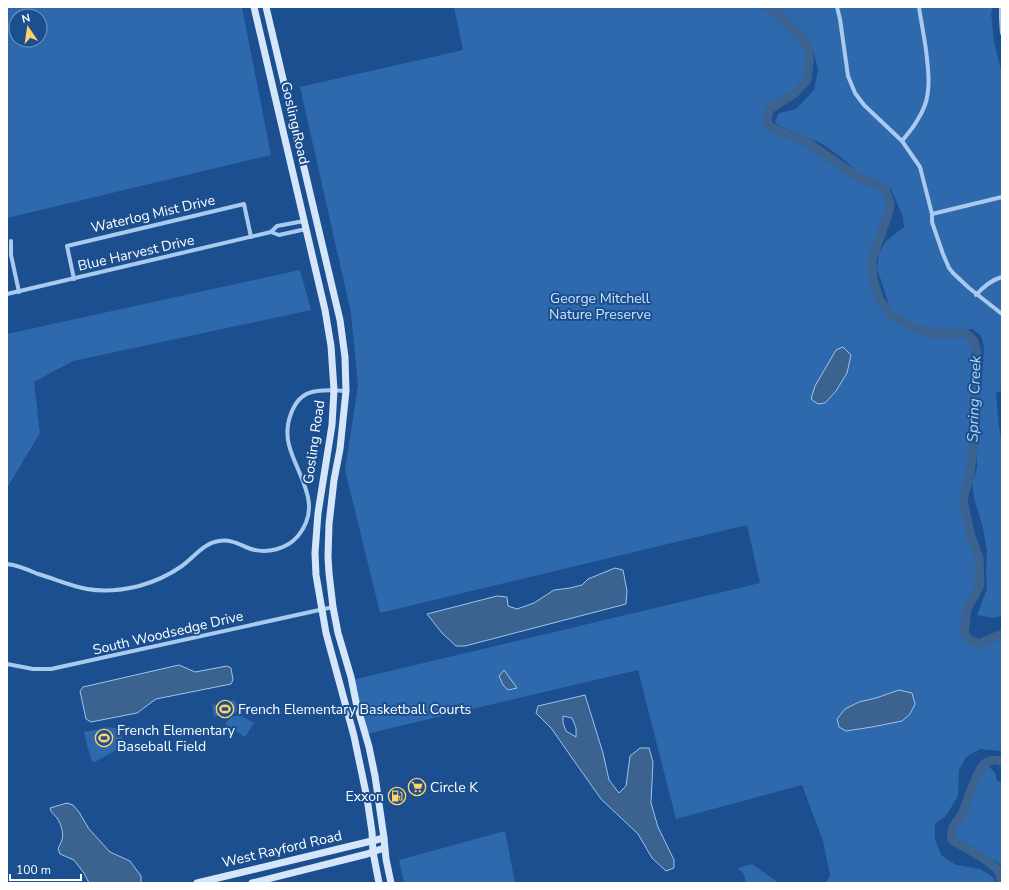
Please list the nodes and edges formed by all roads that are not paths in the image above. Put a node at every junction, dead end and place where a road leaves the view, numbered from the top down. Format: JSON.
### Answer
{"nodes":[{"id":1,"x":254,"y":7,"type":"edge"},
{"id":2,"x":266,"y":7,"type":"edge"},
{"id":3,"x":837,"y":7,"type":"edge"},
{"id":4,"x":919,"y":7,"type":"edge"},
{"id":5,"x":1001,"y":7,"type":"edge"},
{"id":6,"x":1002,"y":34,"type":"edge"},
{"id":7,"x":902,"y":141,"type":"junction"},
{"id":8,"x":1002,"y":197,"type":"edge"},
{"id":9,"x":932,"y":214,"type":"junction"},
{"id":10,"x":305,"y":225,"type":"junction"},
{"id":11,"x":271,"y":232,"type":"junction"},
{"id":12,"x":251,"y":237,"type":"junction"},
{"id":13,"x":10,"y":241,"type":"dead end"},
{"id":14,"x":1002,"y":277,"type":"edge"},
{"id":15,"x":74,"y":279,"type":"junction"},
{"id":16,"x":19,"y":292,"type":"junction"},
{"id":17,"x":7,"y":294,"type":"edge"},
{"id":18,"x":976,"y":294,"type":"junction"},
{"id":19,"x":1002,"y":314,"type":"edge"},
{"id":20,"x":334,"y":390,"type":"junction"},
{"id":21,"x":346,"y":391,"type":"junction"},
{"id":22,"x":7,"y":564,"type":"edge"},
{"id":23,"x":333,"y":608,"type":"junction"},
{"id":24,"x":322,"y":610,"type":"junction"},
{"id":25,"x":7,"y":664,"type":"edge"},
{"id":26,"x":384,"y":838,"type":"junction"},
{"id":27,"x":373,"y":841,"type":"junction"},
{"id":28,"x":384,"y":848,"type":"junction"},
{"id":29,"x":373,"y":852,"type":"junction"},
{"id":30,"x":197,"y":883,"type":"edge"},
{"id":31,"x":252,"y":883,"type":"edge"},
{"id":32,"x":379,"y":883,"type":"edge"},
{"id":33,"x":391,"y":883,"type":"edge"}],
"edges":[{"from":1,"to":10,"type":"main road","name":"Gosling Road"},
{"from":2,"to":21,"type":"main road","name":"Gosling Road"},
{"from":3,"to":7,"type":"street"},
{"from":4,"to":7,"type":"street"},
{"from":5,"to":6,"type":"street"},
{"from":7,"to":9,"type":"street"},
{"from":8,"to":9,"type":"street"},
{"from":9,"to":18,"type":"street"},
{"from":10,"to":11,"type":"street","name":"Blue Harvest Drive"},
{"from":10,"to":11,"type":"street","name":"Blue Harvest Drive"},
{"from":10,"to":20,"type":"main road","name":"Gosling Road"},
{"from":11,"to":12,"type":"street","name":"Blue Harvest Drive"},
{"from":12,"to":15,"type":"street","name":"Blue Harvest Drive"},
{"from":12,"to":15,"type":"street","name":"Waterlog Mist Drive"},
{"from":13,"to":16,"type":"street"},
{"from":14,"to":18,"type":"street"},
{"from":15,"to":16,"type":"street","name":"Blue Harvest Drive"},
{"from":16,"to":17,"type":"street","name":"Blue Harvest Drive"},
{"from":18,"to":19,"type":"street"},
{"from":20,"to":21,"type":"street"},
{"from":20,"to":22,"type":"street"},
{"from":20,"to":24,"type":"main road","name":"Gosling Road"},
{"from":21,"to":23,"type":"main road","name":"Gosling Road"},
{"from":23,"to":24,"type":"street","name":"South Woodsedge Drive"},
{"from":23,"to":26,"type":"main road","name":"Gosling Road"},
{"from":24,"to":25,"type":"street","name":"South Woodsedge Drive"},
{"from":24,"to":27,"type":"main road","name":"Gosling Road"},
{"from":26,"to":27,"type":"main road","name":"West Rayford Road"},
{"from":26,"to":28,"type":"main road","name":"Gosling Road"},
{"from":27,"to":29,"type":"main road","name":"Gosling Road"},
{"from":27,"to":30,"type":"main road","name":"West Rayford Road"},
{"from":28,"to":29,"type":"main road","name":"West Rayford Road"},
{"from":28,"to":33,"type":"main road","name":"Gosling Road"},
{"from":29,"to":31,"type":"main road","name":"West Rayford Road"},
{"from":29,"to":32,"type":"main road","name":"Gosling Road"}]}
